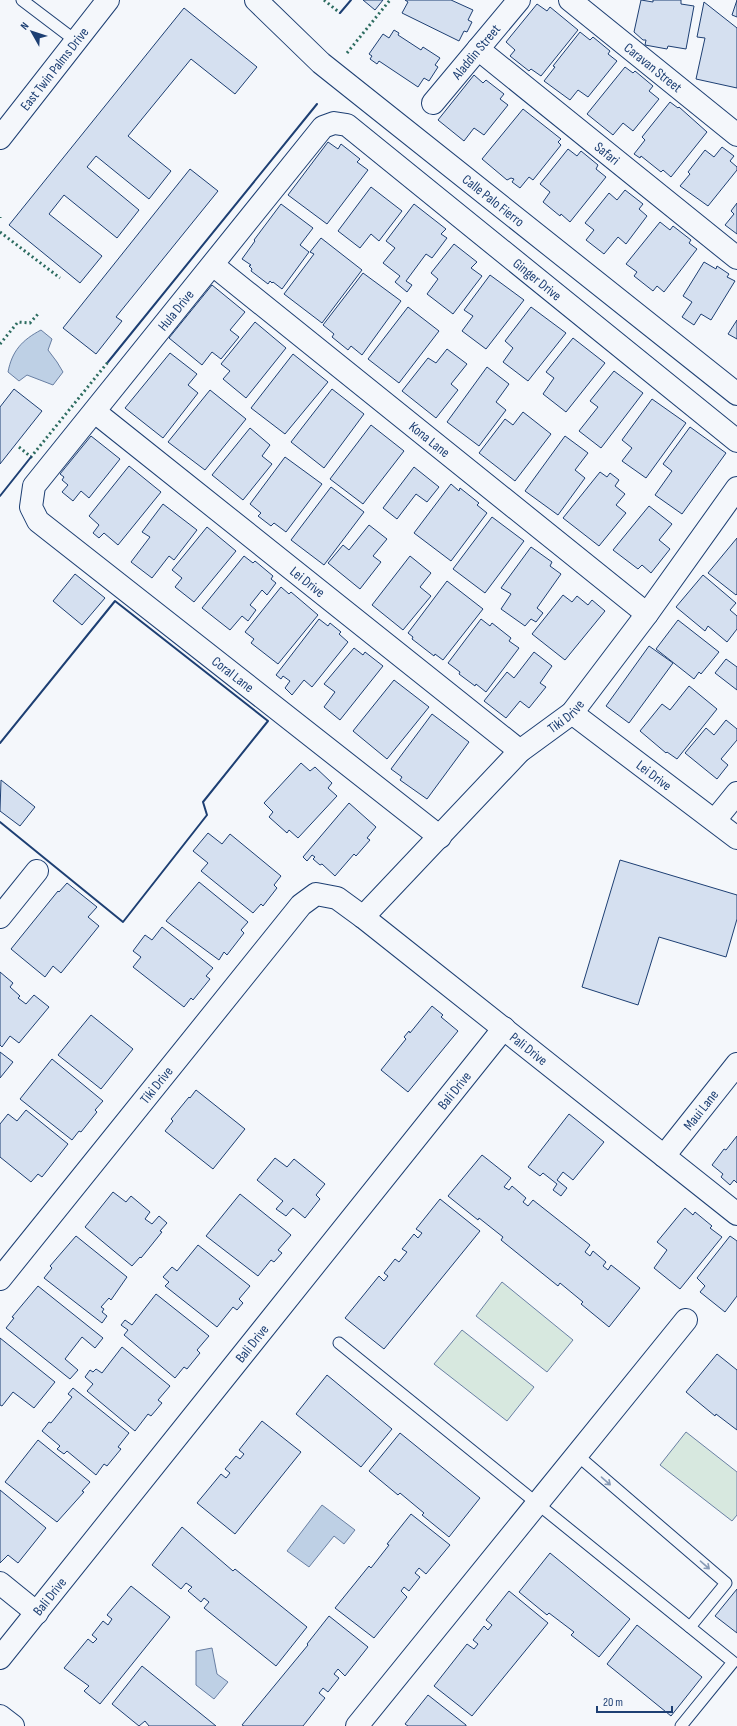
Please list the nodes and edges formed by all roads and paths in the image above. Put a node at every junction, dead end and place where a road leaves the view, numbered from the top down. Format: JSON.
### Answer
{"nodes":[{"id":1,"x":22,"y":0,"type":"edge"},
{"id":2,"x":108,"y":0,"type":"edge"},
{"id":3,"x":256,"y":0,"type":"edge"},
{"id":4,"x":519,"y":0,"type":"edge"},
{"id":5,"x":570,"y":0,"type":"edge"},
{"id":6,"x":76,"y":41,"type":"junction"},
{"id":7,"x":478,"y":49,"type":"junction"},
{"id":8,"x":433,"y":103,"type":"dead end"},
{"id":9,"x":334,"y":123,"type":"joint"},
{"id":10,"x":737,"y":135,"type":"edge"},
{"id":11,"x":0,"y":138,"type":"edge"},
{"id":12,"x":737,"y":258,"type":"edge"},
{"id":13,"x":213,"y":265,"type":"junction"},
{"id":14,"x":737,"y":394,"type":"edge"},
{"id":15,"x":95,"y":412,"type":"junction"},
{"id":16,"x":737,"y":441,"type":"edge"},
{"id":17,"x":737,"y":488,"type":"edge"},
{"id":18,"x":31,"y":507,"type":"joint"},
{"id":19,"x":647,"y":614,"type":"junction"},
{"id":20,"x":572,"y":713,"type":"junction"},
{"id":21,"x":520,"y":751,"type":"junction"},
{"id":22,"x":737,"y":793,"type":"edge"},
{"id":23,"x":716,"y":820,"type":"junction"},
{"id":24,"x":440,"y":837,"type":"junction"},
{"id":25,"x":737,"y":838,"type":"edge"},
{"id":26,"x":36,"y":871,"type":"dead end"},
{"id":27,"x":316,"y":894,"type":"joint"},
{"id":28,"x":0,"y":917,"type":"edge"},
{"id":29,"x":363,"y":917,"type":"junction"},
{"id":30,"x":504,"y":1028,"type":"junction"},
{"id":31,"x":737,"y":1064,"type":"edge"},
{"id":32,"x":664,"y":1156,"type":"junction"},
{"id":33,"x":737,"y":1214,"type":"edge"},
{"id":34,"x":0,"y":1279,"type":"edge"},
{"id":35,"x":686,"y":1320,"type":"dead end"},
{"id":36,"x":339,"y":1343,"type":"dead end"},
{"id":37,"x":577,"y":1455,"type":"junction"},
{"id":38,"x":538,"y":1503,"type":"junction"},
{"id":39,"x":0,"y":1583,"type":"edge"},
{"id":40,"x":37,"y":1613,"type":"junction"},
{"id":41,"x":690,"y":1627,"type":"junction"},
{"id":42,"x":0,"y":1658,"type":"edge"},
{"id":43,"x":0,"y":1716,"type":"edge"},
{"id":44,"x":12,"y":1726,"type":"edge"},
{"id":45,"x":357,"y":1726,"type":"edge"},
{"id":46,"x":681,"y":1726,"type":"edge"}],
"edges":[{"from":1,"to":6,"type":"lane"},
{"from":2,"to":6,"type":"street","name":"East Twin Palms Drive"},
{"from":3,"to":14,"type":"street","name":"Calle Palo Fierro"},
{"from":4,"to":7,"type":"street","name":"Aladdin Street"},
{"from":5,"to":10,"type":"street","name":"Caravan Street"},
{"from":6,"to":11,"type":"street","name":"East Twin Palms Drive"},
{"from":7,"to":8,"type":"street","name":"Aladdin Street"},
{"from":7,"to":12,"type":"street","name":"Safari"},
{"from":9,"to":13,"type":"street","name":"Hula Drive"},
{"from":9,"to":16,"type":"street","name":"Ginger Drive"},
{"from":13,"to":15,"type":"street","name":"Hula Drive"},
{"from":13,"to":19,"type":"street","name":"Kona Lane"},
{"from":15,"to":18,"type":"street","name":"Hula Drive"},
{"from":15,"to":21,"type":"street","name":"Lei Drive"},
{"from":17,"to":19,"type":"street","name":"Tiki Drive"},
{"from":18,"to":24,"type":"street","name":"Coral Lane"},
{"from":19,"to":20,"type":"street","name":"Tiki Drive"},
{"from":20,"to":21,"type":"street","name":"Tiki Drive"},
{"from":20,"to":23,"type":"street","name":"Lei Drive"},
{"from":21,"to":24,"type":"street","name":"Tiki Drive"},
{"from":22,"to":23,"type":"street"},
{"from":23,"to":25,"type":"street","name":"Lei Drive"},
{"from":24,"to":29,"type":"street","name":"Tiki Drive"},
{"from":26,"to":28,"type":"street"},
{"from":27,"to":29,"type":"street","name":"Pali Drive"},
{"from":27,"to":34,"type":"street","name":"Tiki Drive"},
{"from":29,"to":30,"type":"street","name":"Pali Drive"},
{"from":30,"to":32,"type":"street","name":"Pali Drive"},
{"from":30,"to":40,"type":"street","name":"Bali Drive"},
{"from":31,"to":32,"type":"street","name":"Maui Lane"},
{"from":32,"to":33,"type":"street","name":"Pali Drive"},
{"from":35,"to":37,"type":"street"},
{"from":36,"to":38,"type":"lane"},
{"from":37,"to":38,"type":"street"},
{"from":37,"to":41,"type":"lane","one_way":true},
{"from":38,"to":41,"type":"lane"},
{"from":38,"to":45,"type":"street"},
{"from":39,"to":40,"type":"street"},
{"from":40,"to":42,"type":"street","name":"Bali Drive"},
{"from":41,"to":46,"type":"lane"},
{"from":43,"to":44,"type":"street"}]}
